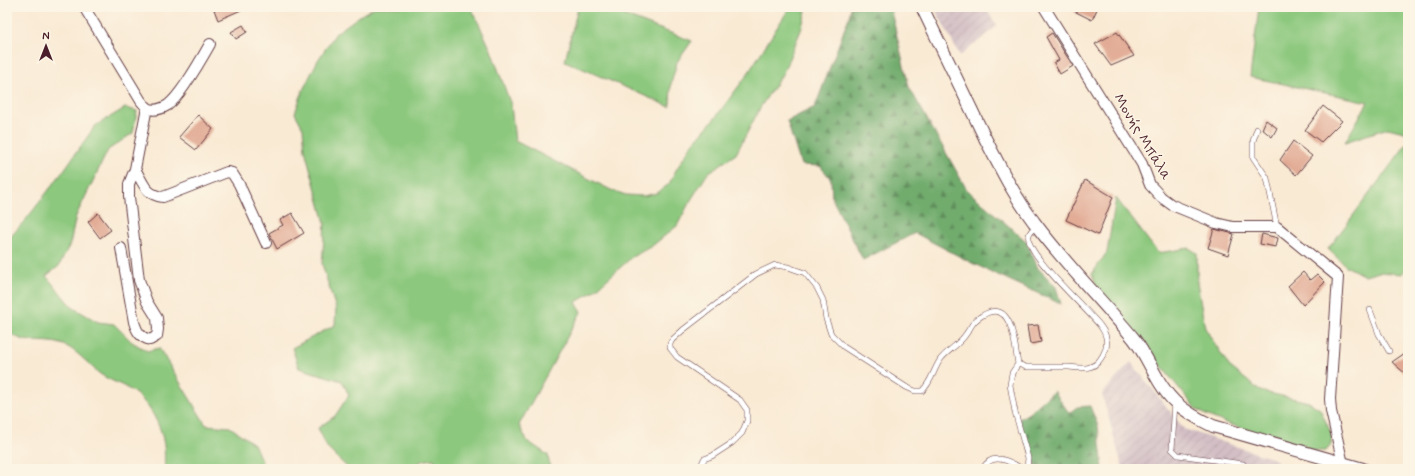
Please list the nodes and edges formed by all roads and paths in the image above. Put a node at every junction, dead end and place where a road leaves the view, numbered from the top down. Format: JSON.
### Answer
{"nodes":[{"id":1,"x":84,"y":7,"type":"edge"},
{"id":2,"x":922,"y":7,"type":"edge"},
{"id":3,"x":1044,"y":7,"type":"edge"},
{"id":4,"x":210,"y":44,"type":"dead end"},
{"id":5,"x":147,"y":107,"type":"junction"},
{"id":6,"x":1257,"y":128,"type":"dead end"},
{"id":7,"x":135,"y":169,"type":"junction"},
{"id":8,"x":1037,"y":226,"type":"junction"},
{"id":9,"x":1277,"y":227,"type":"junction"},
{"id":10,"x":266,"y":243,"type":"dead end"},
{"id":11,"x":121,"y":248,"type":"dead end"},
{"id":12,"x":1370,"y":310,"type":"dead end"},
{"id":13,"x":1389,"y":351,"type":"dead end"},
{"id":14,"x":1018,"y":364,"type":"junction"},
{"id":15,"x":1175,"y":402,"type":"junction"},
{"id":16,"x":1243,"y":464,"type":"dead end"},
{"id":17,"x":1343,"y":464,"type":"junction"},
{"id":18,"x":700,"y":469,"type":"edge"},
{"id":19,"x":983,"y":469,"type":"edge"},
{"id":20,"x":1022,"y":469,"type":"edge"},
{"id":21,"x":1027,"y":469,"type":"edge"},
{"id":22,"x":1363,"y":469,"type":"edge"}],
"edges":[{"from":1,"to":5,"type":"street"},
{"from":2,"to":8,"type":"street"},
{"from":3,"to":9,"type":"street","name":"Μονής Μπάλα"},
{"from":4,"to":5,"type":"street"},
{"from":5,"to":7,"type":"street"},
{"from":6,"to":9,"type":"lane"},
{"from":7,"to":10,"type":"street"},
{"from":7,"to":11,"type":"street"},
{"from":8,"to":14,"type":"lane"},
{"from":8,"to":15,"type":"street"},
{"from":9,"to":17,"type":"street"},
{"from":12,"to":13,"type":"lane"},
{"from":14,"to":18,"type":"lane"},
{"from":14,"to":21,"type":"lane"},
{"from":15,"to":16,"type":"lane"},
{"from":15,"to":17,"type":"street"},
{"from":17,"to":22,"type":"street"},
{"from":19,"to":20,"type":"lane"}]}
